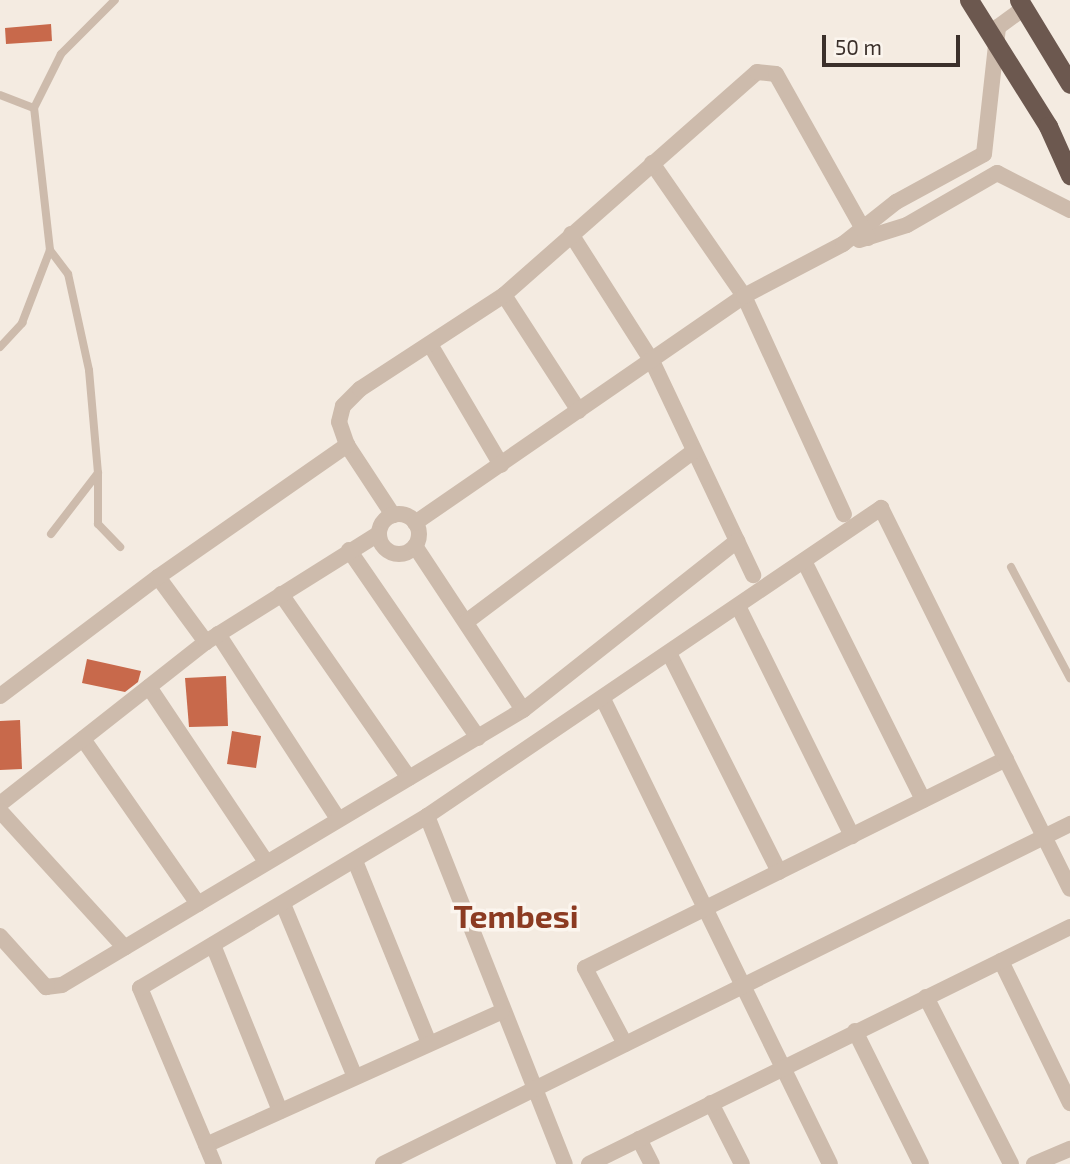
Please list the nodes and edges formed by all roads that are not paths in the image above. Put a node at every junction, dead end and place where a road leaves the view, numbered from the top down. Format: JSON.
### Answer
{"nodes":[{"id":1,"x":115,"y":0,"type":"edge"},
{"id":2,"x":969,"y":0,"type":"edge"},
{"id":3,"x":1022,"y":4,"type":"edge"},
{"id":4,"x":996,"y":37,"type":"junction"},
{"id":5,"x":1070,"y":85,"type":"edge"},
{"id":6,"x":0,"y":95,"type":"edge"},
{"id":7,"x":34,"y":108,"type":"junction"},
{"id":8,"x":984,"y":154,"type":"junction"},
{"id":9,"x":652,"y":163,"type":"junction"},
{"id":10,"x":997,"y":173,"type":"junction"},
{"id":11,"x":1070,"y":175,"type":"edge"},
{"id":12,"x":1070,"y":210,"type":"edge"},
{"id":13,"x":865,"y":232,"type":"junction"},
{"id":14,"x":571,"y":233,"type":"junction"},
{"id":15,"x":50,"y":250,"type":"junction"},
{"id":16,"x":504,"y":295,"type":"junction"},
{"id":17,"x":744,"y":296,"type":"junction"},
{"id":18,"x":431,"y":346,"type":"junction"},
{"id":19,"x":0,"y":347,"type":"edge"},
{"id":20,"x":652,"y":361,"type":"junction"},
{"id":21,"x":579,"y":411,"type":"junction"},
{"id":22,"x":347,"y":445,"type":"junction"},
{"id":23,"x":694,"y":451,"type":"junction"},
{"id":24,"x":501,"y":465,"type":"junction"},
{"id":25,"x":97,"y":473,"type":"junction"},
{"id":26,"x":393,"y":514,"type":"junction"},
{"id":27,"x":844,"y":514,"type":"dead end"},
{"id":28,"x":415,"y":523,"type":"junction"},
{"id":29,"x":51,"y":534,"type":"dead end"},
{"id":30,"x":378,"y":534,"type":"junction"},
{"id":31,"x":737,"y":541,"type":"junction"},
{"id":32,"x":120,"y":547,"type":"dead end"},
{"id":33,"x":415,"y":547,"type":"junction"},
{"id":34,"x":349,"y":550,"type":"junction"},
{"id":35,"x":804,"y":561,"type":"junction"},
{"id":36,"x":1011,"y":567,"type":"dead end"},
{"id":37,"x":753,"y":575,"type":"dead end"},
{"id":38,"x":158,"y":577,"type":"junction"},
{"id":39,"x":281,"y":594,"type":"junction"},
{"id":40,"x":738,"y":606,"type":"junction"},
{"id":41,"x":466,"y":622,"type":"junction"},
{"id":42,"x":212,"y":638,"type":"junction"},
{"id":43,"x":669,"y":653,"type":"junction"},
{"id":44,"x":1070,"y":678,"type":"edge"},
{"id":45,"x":149,"y":687,"type":"junction"},
{"id":46,"x":0,"y":696,"type":"edge"},
{"id":47,"x":603,"y":699,"type":"junction"},
{"id":48,"x":523,"y":710,"type":"junction"},
{"id":49,"x":478,"y":737,"type":"junction"},
{"id":50,"x":83,"y":739,"type":"junction"},
{"id":51,"x":1006,"y":759,"type":"junction"},
{"id":52,"x":409,"y":778,"type":"junction"},
{"id":53,"x":923,"y":800,"type":"junction"},
{"id":54,"x":0,"y":804,"type":"edge"},
{"id":55,"x":0,"y":811,"type":"edge"},
{"id":56,"x":427,"y":816,"type":"junction"},
{"id":57,"x":338,"y":819,"type":"junction"},
{"id":58,"x":1070,"y":824,"type":"edge"},
{"id":59,"x":852,"y":835,"type":"junction"},
{"id":60,"x":1044,"y":836,"type":"junction"},
{"id":61,"x":355,"y":861,"type":"junction"},
{"id":62,"x":266,"y":862,"type":"junction"},
{"id":63,"x":779,"y":872,"type":"junction"},
{"id":64,"x":1070,"y":889,"type":"edge"},
{"id":65,"x":198,"y":904,"type":"junction"},
{"id":66,"x":283,"y":904,"type":"junction"},
{"id":67,"x":705,"y":908,"type":"junction"},
{"id":68,"x":1070,"y":928,"type":"edge"},
{"id":69,"x":0,"y":936,"type":"edge"},
{"id":70,"x":213,"y":945,"type":"junction"},
{"id":71,"x":125,"y":948,"type":"junction"},
{"id":72,"x":1001,"y":961,"type":"junction"},
{"id":73,"x":743,"y":985,"type":"junction"},
{"id":74,"x":926,"y":997,"type":"junction"},
{"id":75,"x":501,"y":1012,"type":"junction"},
{"id":76,"x":855,"y":1031,"type":"junction"},
{"id":77,"x":429,"y":1043,"type":"junction"},
{"id":78,"x":625,"y":1044,"type":"junction"},
{"id":79,"x":783,"y":1066,"type":"junction"},
{"id":80,"x":355,"y":1077,"type":"junction"},
{"id":81,"x":532,"y":1090,"type":"junction"},
{"id":82,"x":710,"y":1103,"type":"junction"},
{"id":83,"x":1070,"y":1103,"type":"edge"},
{"id":84,"x":280,"y":1111,"type":"junction"},
{"id":85,"x":639,"y":1139,"type":"junction"},
{"id":86,"x":206,"y":1145,"type":"junction"},
{"id":87,"x":1070,"y":1149,"type":"edge"},
{"id":88,"x":214,"y":1164,"type":"edge"},
{"id":89,"x":383,"y":1164,"type":"edge"},
{"id":90,"x":565,"y":1164,"type":"edge"},
{"id":91,"x":589,"y":1164,"type":"edge"},
{"id":92,"x":652,"y":1164,"type":"edge"},
{"id":93,"x":742,"y":1164,"type":"edge"},
{"id":94,"x":830,"y":1164,"type":"edge"},
{"id":95,"x":921,"y":1164,"type":"edge"},
{"id":96,"x":1010,"y":1164,"type":"edge"},
{"id":97,"x":1034,"y":1164,"type":"edge"}],
"edges":[{"from":1,"to":7,"type":"lane"},
{"from":2,"to":4,"type":"highway"},
{"from":3,"to":4,"type":"street"},
{"from":3,"to":5,"type":"highway"},
{"from":4,"to":8,"type":"street"},
{"from":4,"to":11,"type":"highway"},
{"from":6,"to":7,"type":"lane"},
{"from":7,"to":15,"type":"lane"},
{"from":8,"to":10,"type":"street"},
{"from":8,"to":13,"type":"street"},
{"from":9,"to":13,"type":"street"},
{"from":9,"to":14,"type":"street"},
{"from":9,"to":17,"type":"street"},
{"from":10,"to":12,"type":"street"},
{"from":10,"to":13,"type":"street"},
{"from":13,"to":17,"type":"street"},
{"from":14,"to":16,"type":"street"},
{"from":14,"to":20,"type":"street"},
{"from":15,"to":19,"type":"lane"},
{"from":15,"to":25,"type":"lane"},
{"from":16,"to":18,"type":"street"},
{"from":16,"to":21,"type":"street"},
{"from":17,"to":20,"type":"street"},
{"from":17,"to":27,"type":"street"},
{"from":18,"to":22,"type":"street"},
{"from":18,"to":24,"type":"street"},
{"from":20,"to":21,"type":"street"},
{"from":20,"to":23,"type":"street"},
{"from":21,"to":24,"type":"street"},
{"from":22,"to":26,"type":"street"},
{"from":22,"to":38,"type":"street"},
{"from":23,"to":31,"type":"street"},
{"from":23,"to":41,"type":"street"},
{"from":24,"to":28,"type":"street"},
{"from":25,"to":29,"type":"lane"},
{"from":25,"to":32,"type":"lane"},
{"from":26,"to":28,"type":"street"},
{"from":26,"to":30,"type":"street"},
{"from":28,"to":33,"type":"street"},
{"from":30,"to":33,"type":"street"},
{"from":30,"to":34,"type":"street"},
{"from":31,"to":37,"type":"street"},
{"from":31,"to":48,"type":"street"},
{"from":33,"to":41,"type":"street"},
{"from":34,"to":39,"type":"street"},
{"from":34,"to":49,"type":"street"},
{"from":35,"to":40,"type":"street"},
{"from":35,"to":51,"type":"street"},
{"from":35,"to":53,"type":"street"},
{"from":36,"to":44,"type":"lane"},
{"from":38,"to":42,"type":"street"},
{"from":38,"to":46,"type":"street"},
{"from":39,"to":42,"type":"street"},
{"from":39,"to":52,"type":"street"},
{"from":40,"to":43,"type":"street"},
{"from":40,"to":59,"type":"street"},
{"from":41,"to":48,"type":"street"},
{"from":42,"to":45,"type":"street"},
{"from":42,"to":57,"type":"street"},
{"from":43,"to":47,"type":"street"},
{"from":43,"to":63,"type":"street"},
{"from":45,"to":50,"type":"street"},
{"from":45,"to":62,"type":"street"},
{"from":47,"to":56,"type":"street"},
{"from":47,"to":67,"type":"street"},
{"from":48,"to":49,"type":"street"},
{"from":49,"to":52,"type":"street"},
{"from":50,"to":54,"type":"street"},
{"from":50,"to":65,"type":"street"},
{"from":51,"to":53,"type":"street"},
{"from":51,"to":60,"type":"street"},
{"from":52,"to":57,"type":"street"},
{"from":53,"to":59,"type":"street"},
{"from":55,"to":71,"type":"street"},
{"from":56,"to":61,"type":"street"},
{"from":56,"to":75,"type":"street"},
{"from":57,"to":62,"type":"street"},
{"from":58,"to":60,"type":"street"},
{"from":59,"to":63,"type":"street"},
{"from":60,"to":64,"type":"street"},
{"from":60,"to":73,"type":"street"},
{"from":61,"to":66,"type":"street"},
{"from":61,"to":77,"type":"street"},
{"from":62,"to":65,"type":"street"},
{"from":63,"to":67,"type":"street"},
{"from":65,"to":71,"type":"street"},
{"from":66,"to":70,"type":"street"},
{"from":66,"to":80,"type":"street"},
{"from":67,"to":73,"type":"street"},
{"from":67,"to":78,"type":"street"},
{"from":68,"to":72,"type":"street"},
{"from":69,"to":71,"type":"street"},
{"from":70,"to":84,"type":"street"},
{"from":70,"to":86,"type":"street"},
{"from":72,"to":74,"type":"street"},
{"from":72,"to":83,"type":"street"},
{"from":73,"to":78,"type":"street"},
{"from":73,"to":79,"type":"street"},
{"from":74,"to":76,"type":"street"},
{"from":74,"to":96,"type":"street"},
{"from":75,"to":77,"type":"street"},
{"from":75,"to":81,"type":"street"},
{"from":76,"to":79,"type":"street"},
{"from":76,"to":95,"type":"street"},
{"from":77,"to":80,"type":"street"},
{"from":78,"to":81,"type":"street"},
{"from":79,"to":82,"type":"street"},
{"from":79,"to":94,"type":"street"},
{"from":80,"to":84,"type":"street"},
{"from":81,"to":89,"type":"street"},
{"from":81,"to":90,"type":"street"},
{"from":82,"to":85,"type":"street"},
{"from":82,"to":93,"type":"street"},
{"from":84,"to":86,"type":"street"},
{"from":85,"to":91,"type":"street"},
{"from":85,"to":92,"type":"street"},
{"from":86,"to":88,"type":"street"},
{"from":87,"to":97,"type":"street"}]}
